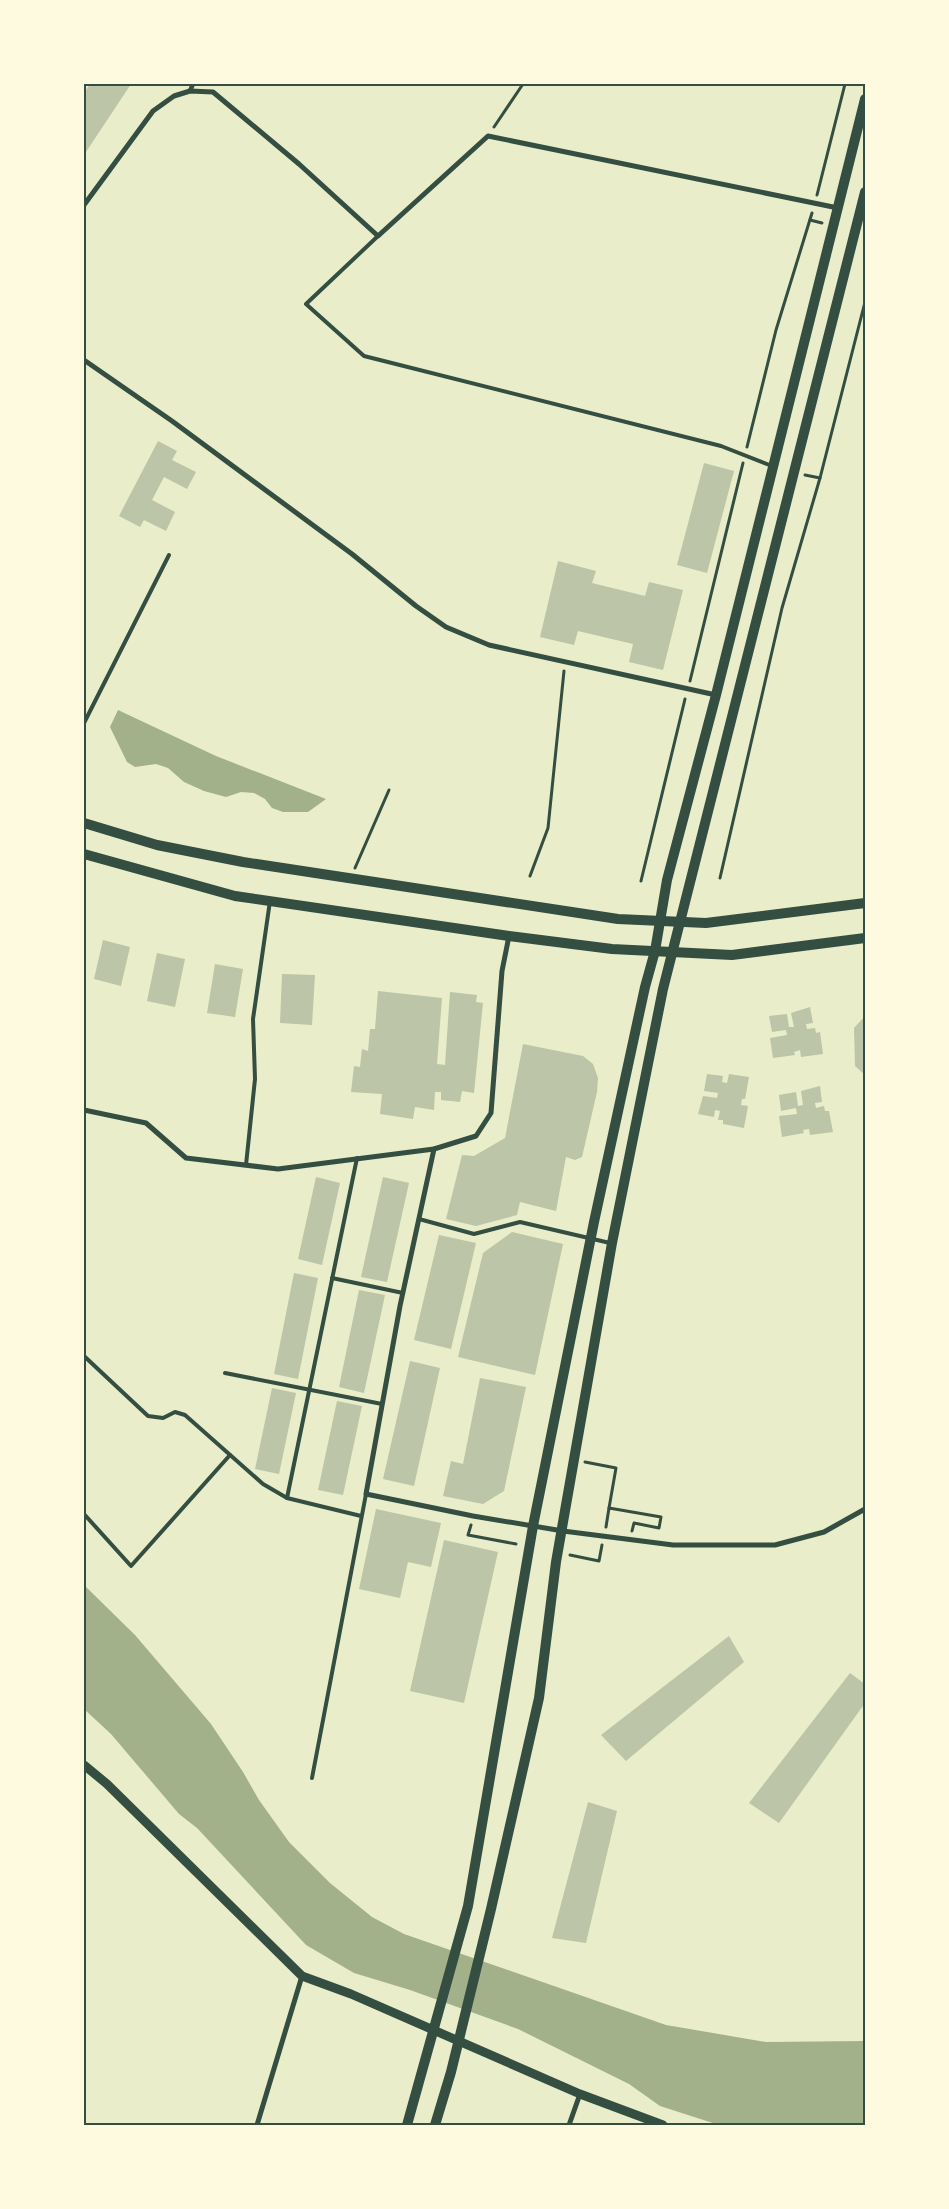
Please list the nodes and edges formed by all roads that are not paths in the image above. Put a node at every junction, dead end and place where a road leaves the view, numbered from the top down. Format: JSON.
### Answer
{"nodes":[{"id":1,"x":193,"y":84,"type":"edge"},
{"id":2,"x":190,"y":90,"type":"junction"},
{"id":3,"x":865,"y":99,"type":"edge"},
{"id":4,"x":865,"y":192,"type":"edge"},
{"id":5,"x":84,"y":205,"type":"edge"},
{"id":6,"x":838,"y":208,"type":"junction"},
{"id":7,"x":378,"y":236,"type":"junction"},
{"id":8,"x":84,"y":360,"type":"edge"},
{"id":9,"x":773,"y":467,"type":"junction"},
{"id":10,"x":170,"y":554,"type":"dead end"},
{"id":11,"x":716,"y":695,"type":"junction"},
{"id":12,"x":84,"y":723,"type":"edge"},
{"id":13,"x":84,"y":824,"type":"edge"},
{"id":14,"x":84,"y":854,"type":"edge"},
{"id":15,"x":270,"y":900,"type":"junction"},
{"id":16,"x":865,"y":904,"type":"edge"},
{"id":17,"x":661,"y":920,"type":"junction"},
{"id":18,"x":681,"y":921,"type":"junction"},
{"id":19,"x":509,"y":936,"type":"junction"},
{"id":20,"x":865,"y":938,"type":"edge"},
{"id":21,"x":655,"y":951,"type":"junction"},
{"id":22,"x":673,"y":952,"type":"junction"},
{"id":23,"x":84,"y":1110,"type":"edge"},
{"id":24,"x":434,"y":1149,"type":"junction"},
{"id":25,"x":357,"y":1158,"type":"junction"},
{"id":26,"x":246,"y":1165,"type":"junction"},
{"id":27,"x":419,"y":1219,"type":"junction"},
{"id":28,"x":591,"y":1238,"type":"junction"},
{"id":29,"x":612,"y":1244,"type":"junction"},
{"id":30,"x":332,"y":1278,"type":"junction"},
{"id":31,"x":403,"y":1293,"type":"junction"},
{"id":32,"x":84,"y":1356,"type":"edge"},
{"id":33,"x":225,"y":1373,"type":"dead end"},
{"id":34,"x":310,"y":1389,"type":"junction"},
{"id":35,"x":382,"y":1404,"type":"junction"},
{"id":36,"x":230,"y":1455,"type":"junction"},
{"id":37,"x":366,"y":1494,"type":"junction"},
{"id":38,"x":287,"y":1498,"type":"junction"},
{"id":39,"x":865,"y":1509,"type":"edge"},
{"id":40,"x":84,"y":1514,"type":"edge"},
{"id":41,"x":361,"y":1516,"type":"junction"},
{"id":42,"x":533,"y":1526,"type":"junction"},
{"id":43,"x":563,"y":1531,"type":"junction"},
{"id":44,"x":84,"y":1765,"type":"edge"},
{"id":45,"x":312,"y":1778,"type":"dead end"},
{"id":46,"x":302,"y":1976,"type":"junction"},
{"id":47,"x":580,"y":2094,"type":"junction"},
{"id":48,"x":257,"y":2125,"type":"edge"},
{"id":49,"x":407,"y":2125,"type":"edge"},
{"id":50,"x":434,"y":2125,"type":"edge"},
{"id":51,"x":569,"y":2125,"type":"edge"},
{"id":52,"x":663,"y":2125,"type":"edge"}],
"edges":[{"from":1,"to":2,"type":"street"},
{"from":2,"to":5,"type":"street"},
{"from":2,"to":7,"type":"street"},
{"from":3,"to":6,"type":"main road"},
{"from":4,"to":18,"type":"main road"},
{"from":6,"to":7,"type":"street"},
{"from":6,"to":9,"type":"main road"},
{"from":7,"to":9,"type":"lane"},
{"from":8,"to":11,"type":"street"},
{"from":9,"to":11,"type":"main road"},
{"from":10,"to":12,"type":"lane"},
{"from":11,"to":17,"type":"main road"},
{"from":13,"to":17,"type":"main road"},
{"from":14,"to":15,"type":"main road"},
{"from":15,"to":19,"type":"main road"},
{"from":15,"to":26,"type":"lane"},
{"from":16,"to":18,"type":"main road"},
{"from":17,"to":18,"type":"main road"},
{"from":17,"to":21,"type":"main road"},
{"from":18,"to":22,"type":"main road"},
{"from":19,"to":21,"type":"main road"},
{"from":19,"to":24,"type":"street"},
{"from":20,"to":22,"type":"main road"},
{"from":21,"to":22,"type":"main road"},
{"from":21,"to":28,"type":"main road"},
{"from":22,"to":29,"type":"main road"},
{"from":23,"to":26,"type":"street"},
{"from":24,"to":25,"type":"street"},
{"from":24,"to":27,"type":"street"},
{"from":25,"to":26,"type":"street"},
{"from":25,"to":30,"type":"lane"},
{"from":27,"to":28,"type":"lane"},
{"from":27,"to":31,"type":"street"},
{"from":28,"to":29,"type":"lane"},
{"from":28,"to":42,"type":"main road"},
{"from":29,"to":43,"type":"main road"},
{"from":30,"to":31,"type":"lane"},
{"from":30,"to":34,"type":"lane"},
{"from":31,"to":35,"type":"street"},
{"from":32,"to":36,"type":"lane"},
{"from":33,"to":34,"type":"lane"},
{"from":34,"to":35,"type":"lane"},
{"from":34,"to":38,"type":"lane"},
{"from":35,"to":37,"type":"street"},
{"from":36,"to":38,"type":"lane"},
{"from":36,"to":40,"type":"lane"},
{"from":37,"to":41,"type":"lane"},
{"from":37,"to":42,"type":"street"},
{"from":38,"to":41,"type":"lane"},
{"from":39,"to":43,"type":"street"},
{"from":41,"to":45,"type":"lane"},
{"from":42,"to":43,"type":"street"},
{"from":42,"to":49,"type":"main road"},
{"from":43,"to":50,"type":"main road"},
{"from":44,"to":46,"type":"street"},
{"from":46,"to":47,"type":"street"},
{"from":46,"to":48,"type":"street"},
{"from":47,"to":51,"type":"street"},
{"from":47,"to":52,"type":"street"}]}
